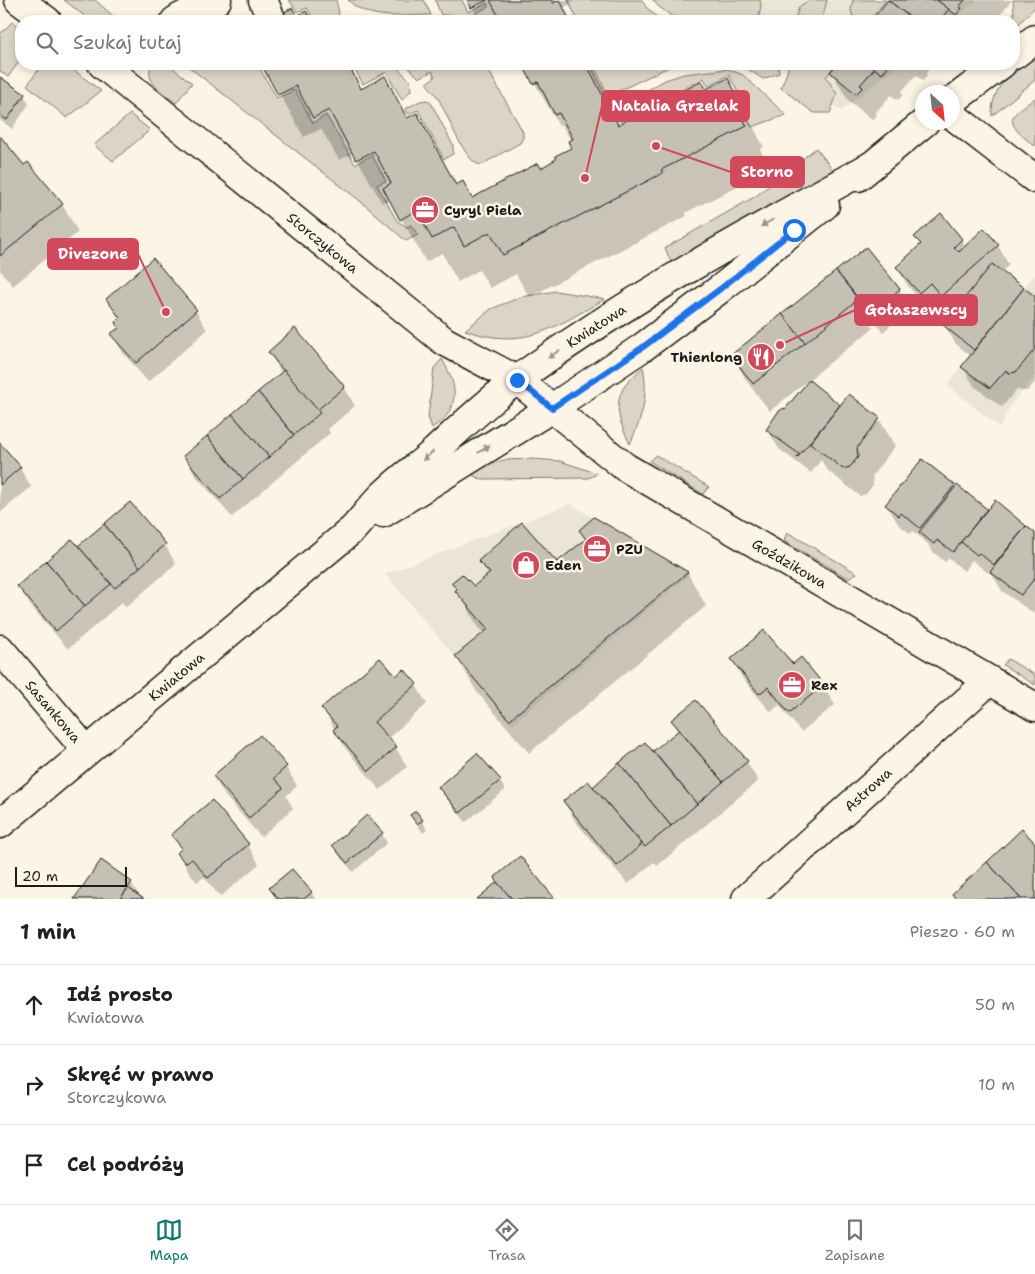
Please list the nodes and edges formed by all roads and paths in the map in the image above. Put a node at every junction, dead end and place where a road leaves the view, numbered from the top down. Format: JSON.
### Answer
{"nodes":[{"id":1,"x":19,"y":0,"type":"edge"},
{"id":2,"x":217,"y":0,"type":"edge"},
{"id":3,"x":263,"y":0,"type":"edge"},
{"id":4,"x":39,"y":15,"type":"edge"},
{"id":5,"x":185,"y":15,"type":"edge"},
{"id":6,"x":269,"y":15,"type":"edge"},
{"id":7,"x":1035,"y":39,"type":"edge"},
{"id":8,"x":1020,"y":50,"type":"edge"},
{"id":9,"x":994,"y":70,"type":"edge"},
{"id":10,"x":130,"y":72,"type":"edge"},
{"id":11,"x":960,"y":95,"type":"edge"},
{"id":12,"x":960,"y":121,"type":"edge"},
{"id":13,"x":915,"y":130,"type":"edge"},
{"id":14,"x":871,"y":166,"type":"junction"},
{"id":15,"x":1035,"y":179,"type":"edge"},
{"id":16,"x":517,"y":380,"type":"junction"},
{"id":17,"x":552,"y":408,"type":"junction"},
{"id":18,"x":353,"y":530,"type":"junction"},
{"id":19,"x":0,"y":649,"type":"edge"},
{"id":20,"x":989,"y":681,"type":"junction"},
{"id":21,"x":1035,"y":707,"type":"edge"},
{"id":22,"x":87,"y":751,"type":"junction"},
{"id":23,"x":0,"y":824,"type":"edge"},
{"id":24,"x":746,"y":899,"type":"edge"}],
"edges":[{"from":1,"to":4,"type":"street"},
{"from":2,"to":5,"type":"street"},
{"from":3,"to":6,"type":"street"},
{"from":7,"to":8,"type":"street"},
{"from":9,"to":11,"type":"street"},
{"from":10,"to":16,"type":"street","name":"Storczykowa"},
{"from":12,"to":15,"type":"street"},
{"from":13,"to":14,"type":"street","name":"Kwiatowa"},
{"from":14,"to":16,"type":"street","name":"Kwiatowa","one_way":true},
{"from":14,"to":17,"type":"street","name":"Kwiatowa"},
{"from":16,"to":17,"type":"street","name":"Storczykowa"},
{"from":16,"to":18,"type":"street","name":"Kwiatowa","one_way":true},
{"from":18,"to":17,"type":"street","name":"Kwiatowa","one_way":true},
{"from":17,"to":20,"type":"street","name":"Goździkowa"},
{"from":18,"to":22,"type":"street","name":"Kwiatowa"},
{"from":19,"to":22,"type":"street","name":"Sasankowa"},
{"from":20,"to":21,"type":"street","name":"Goździkowa"},
{"from":20,"to":24,"type":"street","name":"Astrowa"},
{"from":22,"to":23,"type":"street","name":"Kwiatowa"}]}
